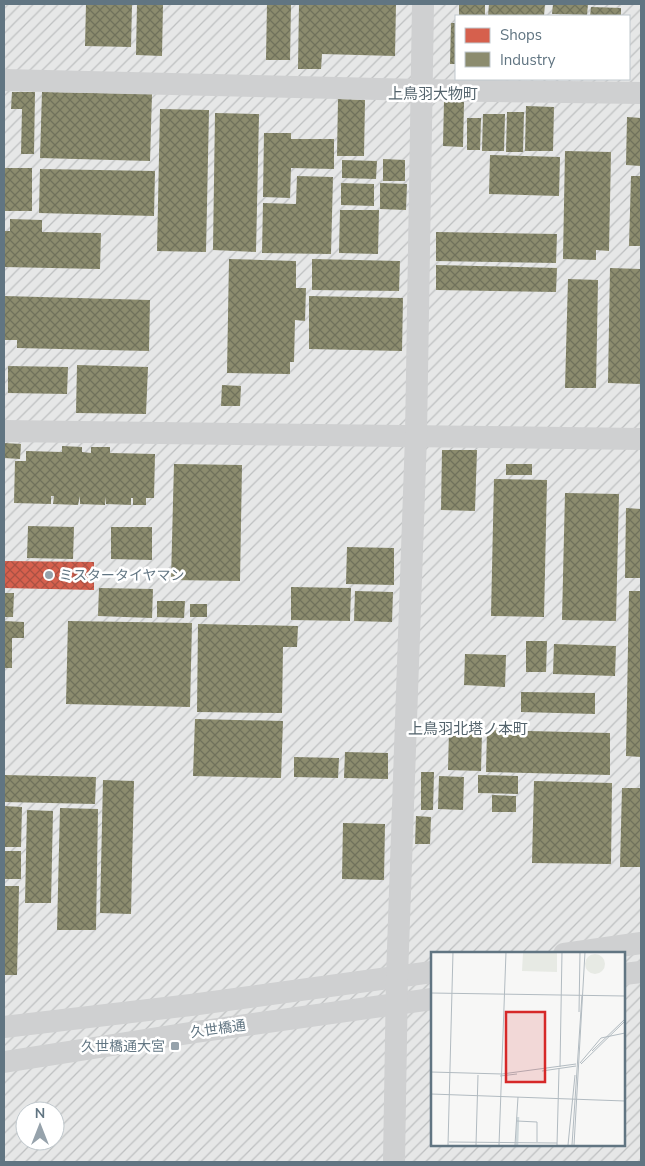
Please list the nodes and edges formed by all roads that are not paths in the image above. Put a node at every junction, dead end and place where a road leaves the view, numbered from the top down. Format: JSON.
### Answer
{"nodes":[{"id":1,"x":423,"y":4,"type":"edge"},
{"id":2,"x":4,"y":80,"type":"edge"},
{"id":3,"x":420,"y":90,"type":"junction"},
{"id":4,"x":641,"y":92,"type":"edge"},
{"id":5,"x":4,"y":431,"type":"edge"},
{"id":6,"x":416,"y":436,"type":"junction"},
{"id":7,"x":641,"y":439,"type":"edge"},
{"id":8,"x":641,"y":943,"type":"edge"},
{"id":9,"x":583,"y":952,"type":"edge"},
{"id":10,"x":431,"y":972,"type":"edge"},
{"id":11,"x":641,"y":972,"type":"edge"},
{"id":12,"x":625,"y":974,"type":"edge"},
{"id":13,"x":397,"y":977,"type":"junction"},
{"id":14,"x":431,"y":999,"type":"edge"},
{"id":15,"x":397,"y":1003,"type":"junction"},
{"id":16,"x":191,"y":1005,"type":"junction"},
{"id":17,"x":4,"y":1027,"type":"edge"},
{"id":18,"x":196,"y":1032,"type":"junction"},
{"id":19,"x":4,"y":1062,"type":"edge"},
{"id":20,"x":394,"y":1162,"type":"edge"}],
"edges":[{"from":1,"to":3,"type":"street"},
{"from":2,"to":3,"type":"street"},
{"from":3,"to":4,"type":"street"},
{"from":3,"to":6,"type":"street"},
{"from":5,"to":6,"type":"street"},
{"from":6,"to":7,"type":"street"},
{"from":6,"to":13,"type":"street"},
{"from":8,"to":9,"type":"street"},
{"from":10,"to":13,"type":"street","name":"久世橋通"},
{"from":11,"to":12,"type":"street"},
{"from":13,"to":15,"type":"street"},
{"from":13,"to":16,"type":"street","name":"久世橋通"},
{"from":14,"to":15,"type":"street","name":"久世橋通"},
{"from":15,"to":18,"type":"street","name":"久世橋通"},
{"from":15,"to":20,"type":"street"},
{"from":16,"to":17,"type":"street","name":"久世橋通"},
{"from":16,"to":18,"type":"street"},
{"from":18,"to":19,"type":"street","name":"久世橋通"}]}
